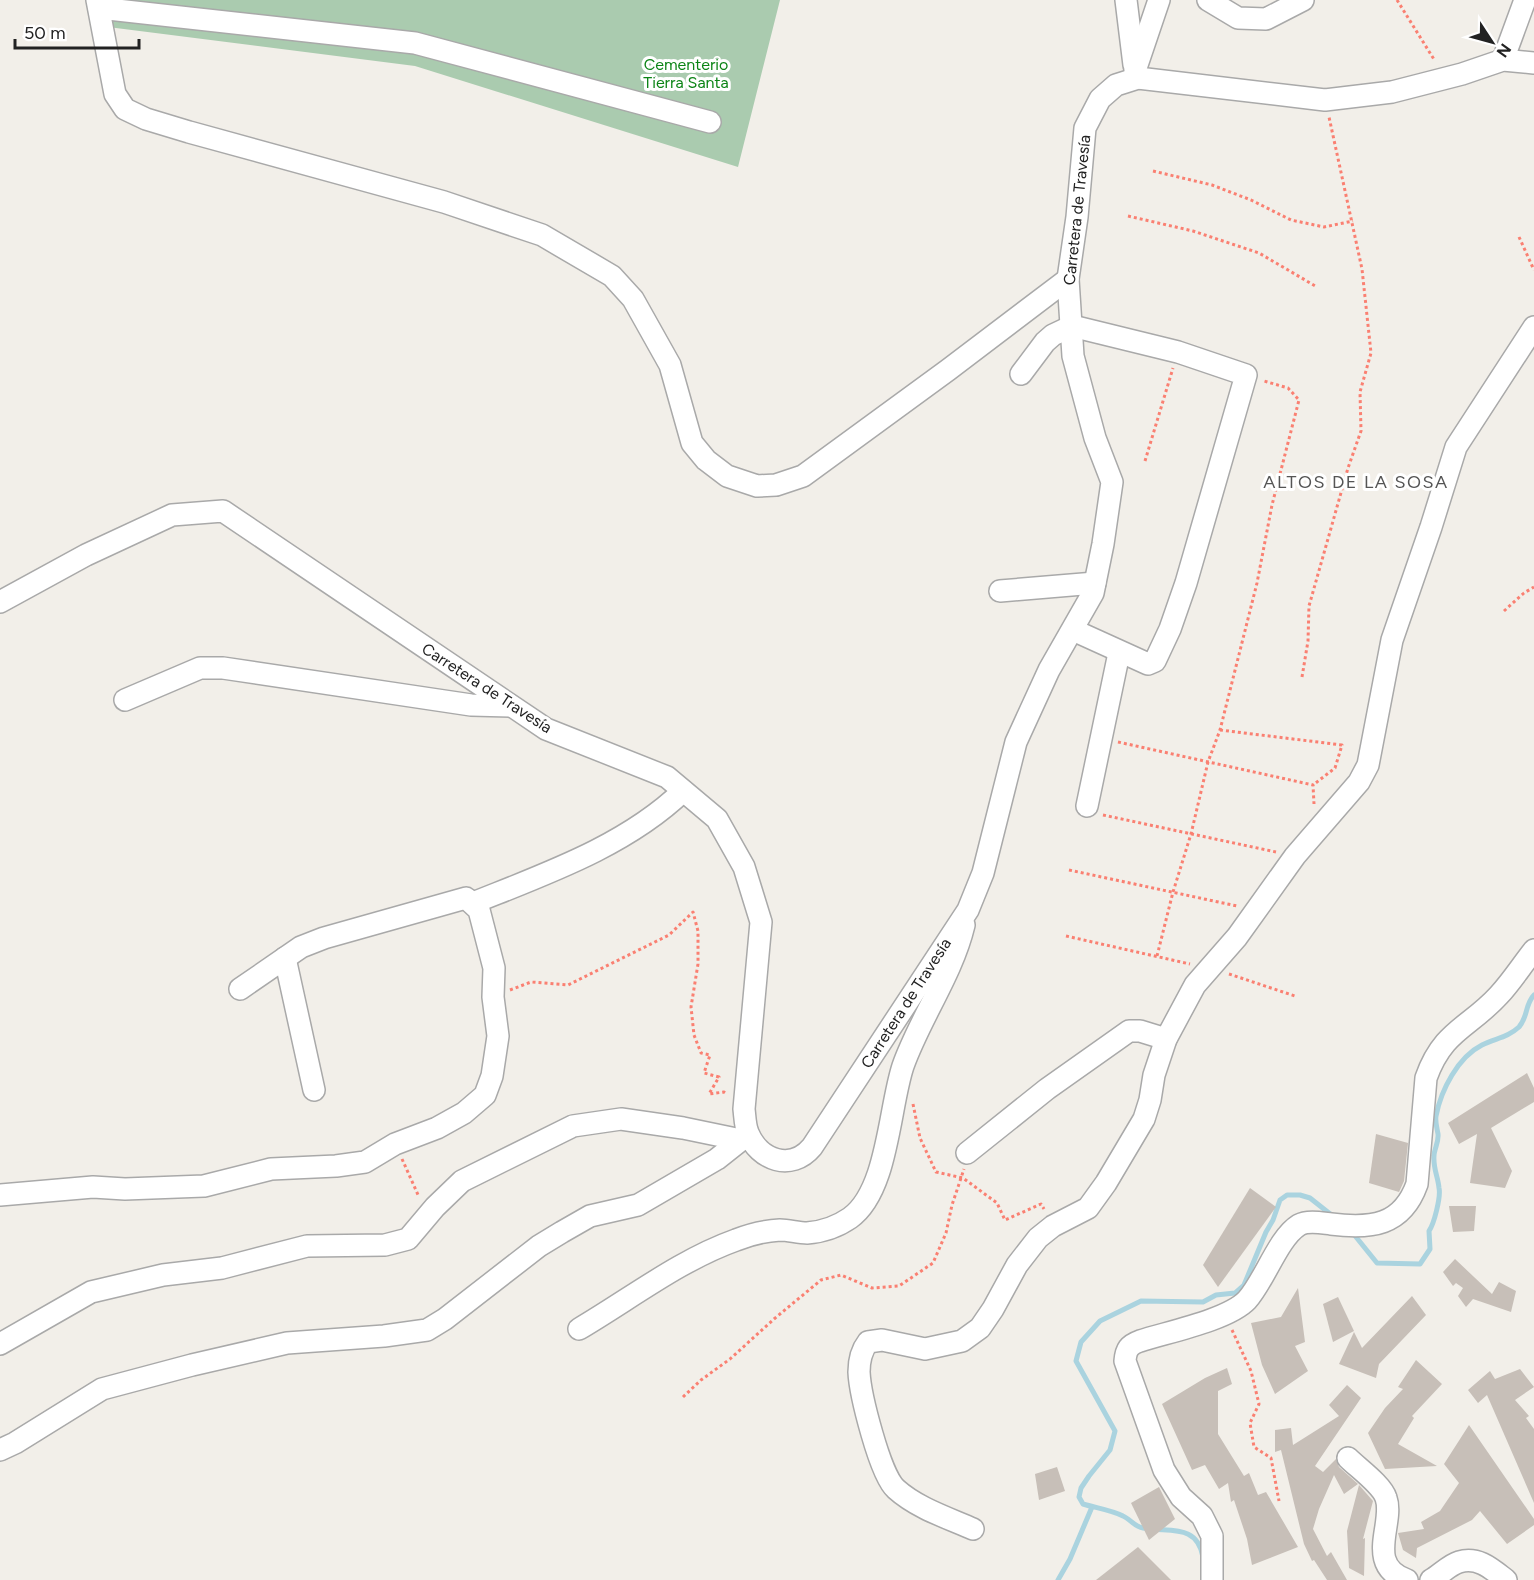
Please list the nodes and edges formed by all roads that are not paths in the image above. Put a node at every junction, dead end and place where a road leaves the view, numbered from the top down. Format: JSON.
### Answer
{"nodes":[{"id":1,"x":1126,"y":0,"type":"edge"},
{"id":2,"x":1160,"y":0,"type":"edge"},
{"id":3,"x":1208,"y":0,"type":"edge"},
{"id":4,"x":1303,"y":0,"type":"edge"},
{"id":5,"x":1525,"y":0,"type":"edge"},
{"id":6,"x":98,"y":4,"type":"edge"},
{"id":7,"x":1503,"y":60,"type":"junction"},
{"id":8,"x":1534,"y":63,"type":"edge"},
{"id":9,"x":1137,"y":75,"type":"junction"},
{"id":10,"x":710,"y":122,"type":"dead end"},
{"id":11,"x":1068,"y":279,"type":"junction"},
{"id":12,"x":1072,"y":326,"type":"junction"},
{"id":13,"x":1534,"y":327,"type":"edge"},
{"id":14,"x":1021,"y":374,"type":"dead end"},
{"id":15,"x":1095,"y":583,"type":"junction"},
{"id":16,"x":1000,"y":591,"type":"dead end"},
{"id":17,"x":0,"y":602,"type":"edge"},
{"id":18,"x":1073,"y":630,"type":"junction"},
{"id":19,"x":1119,"y":652,"type":"junction"},
{"id":20,"x":125,"y":700,"type":"dead end"},
{"id":21,"x":512,"y":706,"type":"junction"},
{"id":22,"x":683,"y":791,"type":"junction"},
{"id":23,"x":1087,"y":806,"type":"road end"},
{"id":24,"x":473,"y":903,"type":"junction"},
{"id":25,"x":968,"y":910,"type":"junction"},
{"id":26,"x":1534,"y":950,"type":"edge"},
{"id":27,"x":285,"y":958,"type":"junction"},
{"id":28,"x":240,"y":989,"type":"dead end"},
{"id":29,"x":1167,"y":1039,"type":"junction"},
{"id":30,"x":314,"y":1090,"type":"dead end"},
{"id":31,"x":744,"y":1136,"type":"junction"},
{"id":32,"x":967,"y":1153,"type":"dead end"},
{"id":33,"x":0,"y":1195,"type":"edge"},
{"id":34,"x":579,"y":1329,"type":"dead end"},
{"id":35,"x":0,"y":1344,"type":"edge"},
{"id":36,"x":0,"y":1450,"type":"edge"},
{"id":37,"x":1348,"y":1458,"type":"dead end"},
{"id":38,"x":973,"y":1529,"type":"dead end"},
{"id":39,"x":1212,"y":1580,"type":"edge"},
{"id":40,"x":1407,"y":1580,"type":"edge"},
{"id":41,"x":1431,"y":1580,"type":"edge"},
{"id":42,"x":1506,"y":1580,"type":"edge"}],
"edges":[{"from":1,"to":9,"type":"street"},
{"from":2,"to":9,"type":"street"},
{"from":3,"to":4,"type":"street"},
{"from":5,"to":7,"type":"street"},
{"from":6,"to":10,"type":"street"},
{"from":6,"to":11,"type":"street"},
{"from":7,"to":8,"type":"street","name":"Carretera de Travesía"},
{"from":7,"to":9,"type":"street","name":"Carretera de Travesía"},
{"from":9,"to":11,"type":"street","name":"Carretera de Travesía"},
{"from":11,"to":12,"type":"street","name":"Carretera de Travesía"},
{"from":12,"to":14,"type":"street"},
{"from":12,"to":15,"type":"street","name":"Carretera de Travesía"},
{"from":12,"to":19,"type":"street"},
{"from":13,"to":29,"type":"street"},
{"from":15,"to":16,"type":"street"},
{"from":15,"to":18,"type":"street","name":"Carretera de Travesía"},
{"from":17,"to":21,"type":"street","name":"Carretera de Travesía"},
{"from":18,"to":19,"type":"street"},
{"from":18,"to":25,"type":"street","name":"Carretera de Travesía"},
{"from":19,"to":23,"type":"street"},
{"from":20,"to":21,"type":"street"},
{"from":21,"to":22,"type":"street","name":"Carretera de Travesía"},
{"from":22,"to":24,"type":"street"},
{"from":22,"to":31,"type":"street","name":"Carretera de Travesía"},
{"from":24,"to":27,"type":"street"},
{"from":24,"to":33,"type":"street"},
{"from":25,"to":31,"type":"street","name":"Carretera de Travesía"},
{"from":25,"to":34,"type":"street"},
{"from":26,"to":39,"type":"street"},
{"from":27,"to":28,"type":"street"},
{"from":27,"to":30,"type":"street"},
{"from":29,"to":32,"type":"street"},
{"from":29,"to":38,"type":"street"},
{"from":31,"to":35,"type":"street"},
{"from":31,"to":36,"type":"street"},
{"from":37,"to":40,"type":"street"},
{"from":41,"to":42,"type":"street"}]}
